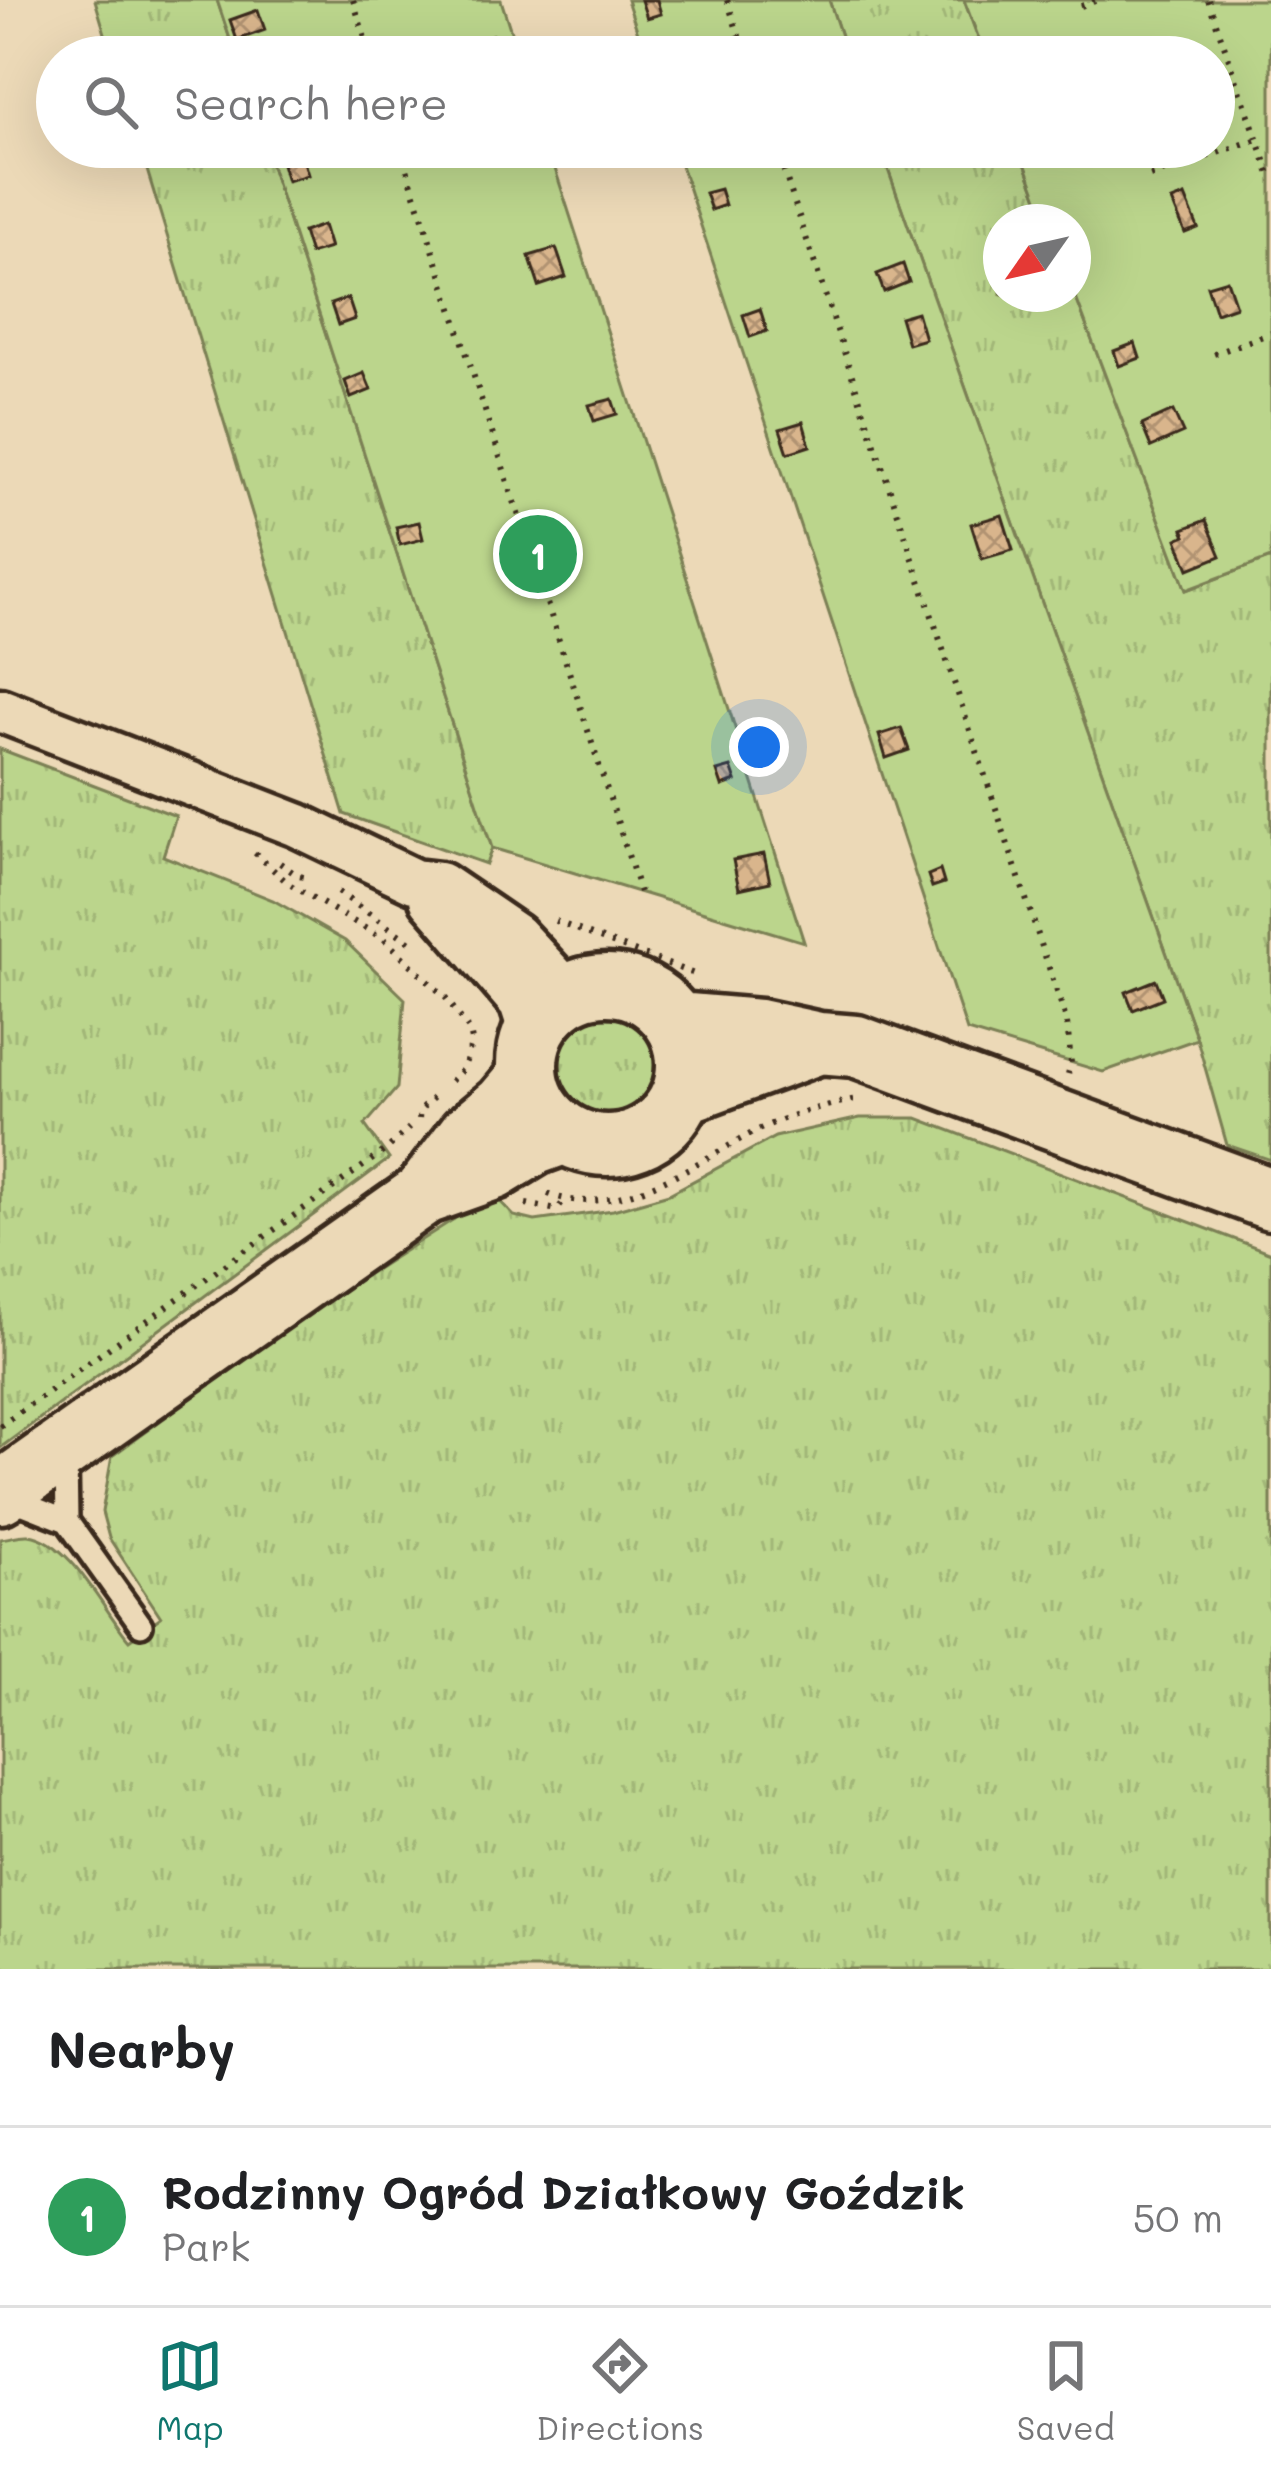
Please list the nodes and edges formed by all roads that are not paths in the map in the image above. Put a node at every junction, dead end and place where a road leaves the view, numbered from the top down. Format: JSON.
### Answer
{"nodes":[{"id":1,"x":0,"y":710,"type":"edge"},
{"id":2,"x":414,"y":880,"type":"junction"},
{"id":3,"x":695,"y":1002,"type":"junction"},
{"id":4,"x":543,"y":1036,"type":"junction"},
{"id":5,"x":819,"y":1043,"type":"junction"},
{"id":6,"x":682,"y":1093,"type":"junction"},
{"id":7,"x":565,"y":1133,"type":"junction"},
{"id":8,"x":424,"y":1194,"type":"junction"},
{"id":9,"x":1271,"y":1198,"type":"edge"},
{"id":10,"x":66,"y":1447,"type":"junction"},
{"id":11,"x":0,"y":1494,"type":"edge"},
{"id":12,"x":67,"y":1521,"type":"junction"},
{"id":13,"x":141,"y":1625,"type":"dead end"}],
"edges":[{"from":1,"to":2,"type":"street"},
{"from":2,"to":4,"type":"street"},
{"from":2,"to":4,"type":"street"},
{"from":3,"to":4,"type":"street"},
{"from":3,"to":5,"type":"street"},
{"from":3,"to":6,"type":"street"},
{"from":4,"to":7,"type":"street"},
{"from":4,"to":8,"type":"street"},
{"from":5,"to":6,"type":"street"},
{"from":5,"to":9,"type":"street"},
{"from":6,"to":7,"type":"street"},
{"from":7,"to":8,"type":"street"},
{"from":8,"to":10,"type":"street"},
{"from":10,"to":11,"type":"street"},
{"from":10,"to":12,"type":"lane"},
{"from":11,"to":12,"type":"lane"},
{"from":12,"to":13,"type":"lane"}]}
